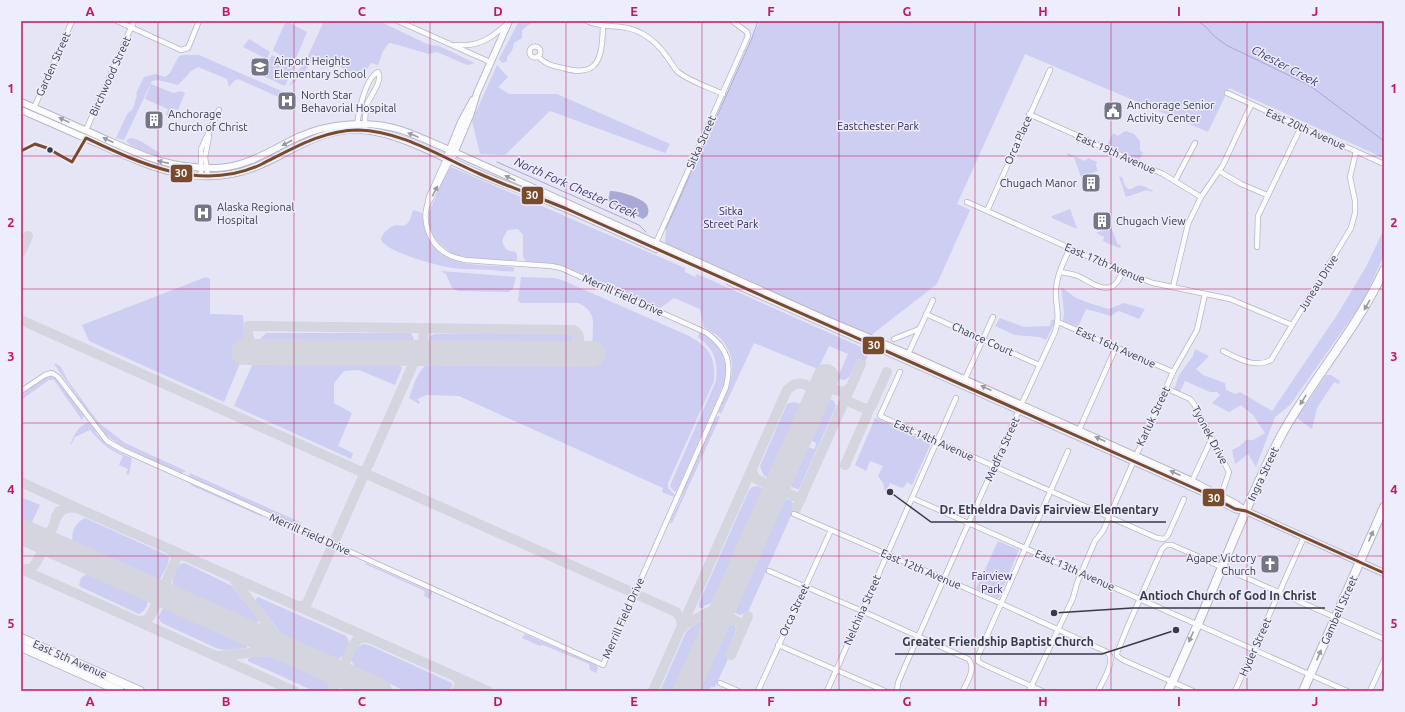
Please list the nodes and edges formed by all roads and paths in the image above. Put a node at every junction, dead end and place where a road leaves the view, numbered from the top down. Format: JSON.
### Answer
{"nodes":[{"id":1,"x":72,"y":21,"type":"edge"},
{"id":2,"x":117,"y":21,"type":"edge"},
{"id":3,"x":134,"y":21,"type":"edge"},
{"id":4,"x":199,"y":21,"type":"edge"},
{"id":5,"x":398,"y":21,"type":"edge"},
{"id":6,"x":587,"y":21,"type":"edge"},
{"id":7,"x":732,"y":21,"type":"edge"},
{"id":8,"x":508,"y":22,"type":"edge"},
{"id":9,"x":603,"y":26,"type":"junction"},
{"id":10,"x":132,"y":27,"type":"junction"},
{"id":11,"x":449,"y":44,"type":"junction"},
{"id":12,"x":538,"y":56,"type":"dead end"},
{"id":13,"x":490,"y":62,"type":"junction"},
{"id":14,"x":1050,"y":70,"type":"dead end"},
{"id":15,"x":1227,"y":93,"type":"dead end"},
{"id":16,"x":723,"y":94,"type":"junction"},
{"id":17,"x":21,"y":102,"type":"edge"},
{"id":18,"x":1251,"y":105,"type":"junction"},
{"id":19,"x":34,"y":108,"type":"junction"},
{"id":20,"x":21,"y":110,"type":"edge"},
{"id":21,"x":219,"y":110,"type":"dead end"},
{"id":22,"x":1029,"y":114,"type":"junction"},
{"id":23,"x":357,"y":127,"type":"junction"},
{"id":24,"x":1301,"y":127,"type":"junction"},
{"id":25,"x":365,"y":128,"type":"junction"},
{"id":26,"x":86,"y":130,"type":"junction"},
{"id":27,"x":1195,"y":143,"type":"dead end"},
{"id":28,"x":451,"y":151,"type":"junction"},
{"id":29,"x":1356,"y":152,"type":"junction"},
{"id":30,"x":448,"y":160,"type":"junction"},
{"id":31,"x":1384,"y":164,"type":"edge"},
{"id":32,"x":203,"y":168,"type":"junction"},
{"id":33,"x":1219,"y":171,"type":"junction"},
{"id":34,"x":205,"y":176,"type":"junction"},
{"id":35,"x":1175,"y":181,"type":"junction"},
{"id":36,"x":1267,"y":196,"type":"junction"},
{"id":37,"x":1202,"y":197,"type":"junction"},
{"id":38,"x":967,"y":202,"type":"dead end"},
{"id":39,"x":987,"y":211,"type":"junction"},
{"id":40,"x":655,"y":246,"type":"junction"},
{"id":41,"x":1257,"y":247,"type":"dead end"},
{"id":42,"x":1070,"y":248,"type":"junction"},
{"id":43,"x":1384,"y":270,"type":"edge"},
{"id":44,"x":1060,"y":272,"type":"junction"},
{"id":45,"x":1123,"y":272,"type":"junction"},
{"id":46,"x":1173,"y":287,"type":"junction"},
{"id":47,"x":1206,"y":294,"type":"junction"},
{"id":48,"x":933,"y":300,"type":"dead end"},
{"id":49,"x":926,"y":314,"type":"junction"},
{"id":50,"x":993,"y":317,"type":"dead end"},
{"id":51,"x":1058,"y":322,"type":"junction"},
{"id":52,"x":1292,"y":326,"type":"junction"},
{"id":53,"x":920,"y":329,"type":"junction"},
{"id":54,"x":894,"y":339,"type":"dead end"},
{"id":55,"x":983,"y":339,"type":"junction"},
{"id":56,"x":1116,"y":347,"type":"junction"},
{"id":57,"x":1223,"y":351,"type":"dead end"},
{"id":58,"x":908,"y":354,"type":"junction"},
{"id":59,"x":1039,"y":365,"type":"junction"},
{"id":60,"x":900,"y":372,"type":"dead end"},
{"id":61,"x":1173,"y":372,"type":"junction"},
{"id":62,"x":965,"y":379,"type":"junction"},
{"id":63,"x":1166,"y":388,"type":"junction"},
{"id":64,"x":21,"y":391,"type":"edge"},
{"id":65,"x":956,"y":398,"type":"dead end"},
{"id":66,"x":1020,"y":407,"type":"junction"},
{"id":67,"x":1079,"y":430,"type":"junction"},
{"id":68,"x":1212,"y":438,"type":"junction"},
{"id":69,"x":937,"y":442,"type":"junction"},
{"id":70,"x":1068,"y":451,"type":"dead end"},
{"id":71,"x":1134,"y":459,"type":"junction"},
{"id":72,"x":994,"y":467,"type":"junction"},
{"id":73,"x":1192,"y":480,"type":"junction"},
{"id":74,"x":1050,"y":492,"type":"junction"},
{"id":75,"x":1221,"y":496,"type":"junction"},
{"id":76,"x":912,"y":498,"type":"junction"},
{"id":77,"x":1184,"y":499,"type":"dead end"},
{"id":78,"x":1384,"y":507,"type":"edge"},
{"id":79,"x":1246,"y":511,"type":"junction"},
{"id":80,"x":794,"y":514,"type":"dead end"},
{"id":81,"x":1109,"y":517,"type":"junction"},
{"id":82,"x":969,"y":523,"type":"junction"},
{"id":83,"x":831,"y":530,"type":"junction"},
{"id":84,"x":1304,"y":537,"type":"junction"},
{"id":85,"x":1025,"y":547,"type":"junction"},
{"id":86,"x":887,"y":555,"type":"junction"},
{"id":87,"x":1360,"y":563,"type":"junction"},
{"id":88,"x":1222,"y":567,"type":"junction"},
{"id":89,"x":769,"y":571,"type":"dead end"},
{"id":90,"x":1081,"y":572,"type":"junction"},
{"id":91,"x":1384,"y":573,"type":"edge"},
{"id":92,"x":944,"y":579,"type":"junction"},
{"id":93,"x":805,"y":586,"type":"junction"},
{"id":94,"x":1279,"y":592,"type":"junction"},
{"id":95,"x":1139,"y":599,"type":"junction"},
{"id":96,"x":1000,"y":603,"type":"junction"},
{"id":97,"x":862,"y":611,"type":"junction"},
{"id":98,"x":1336,"y":618,"type":"junction"},
{"id":99,"x":1197,"y":624,"type":"junction"},
{"id":100,"x":1059,"y":630,"type":"junction"},
{"id":101,"x":918,"y":636,"type":"junction"},
{"id":102,"x":21,"y":638,"type":"edge"},
{"id":103,"x":1384,"y":639,"type":"edge"},
{"id":104,"x":778,"y":645,"type":"junction"},
{"id":105,"x":21,"y":647,"type":"edge"},
{"id":106,"x":1254,"y":650,"type":"junction"},
{"id":107,"x":1384,"y":660,"type":"edge"},
{"id":108,"x":836,"y":670,"type":"junction"},
{"id":109,"x":1311,"y":675,"type":"junction"},
{"id":110,"x":1172,"y":681,"type":"junction"},
{"id":111,"x":720,"y":683,"type":"dead end"},
{"id":112,"x":1030,"y":688,"type":"edge"},
{"id":113,"x":120,"y":691,"type":"edge"},
{"id":114,"x":140,"y":691,"type":"edge"},
{"id":115,"x":738,"y":691,"type":"edge"},
{"id":116,"x":758,"y":691,"type":"edge"},
{"id":117,"x":827,"y":691,"type":"edge"},
{"id":118,"x":885,"y":691,"type":"edge"},
{"id":119,"x":897,"y":691,"type":"edge"},
{"id":120,"x":963,"y":691,"type":"edge"},
{"id":121,"x":1042,"y":691,"type":"edge"},
{"id":122,"x":1098,"y":691,"type":"edge"},
{"id":123,"x":1168,"y":691,"type":"edge"},
{"id":124,"x":1193,"y":691,"type":"edge"},
{"id":125,"x":1235,"y":691,"type":"edge"},
{"id":126,"x":1303,"y":691,"type":"edge"},
{"id":127,"x":1347,"y":691,"type":"edge"},
{"id":128,"x":1370,"y":691,"type":"edge"}],
"edges":[{"from":1,"to":19,"type":"street","name":"Garden Street"},
{"from":2,"to":10,"type":"street"},
{"from":3,"to":10,"type":"street","name":"Birchwood Street"},
{"from":4,"to":10,"type":"street"},
{"from":5,"to":11,"type":"street"},
{"from":6,"to":9,"type":"street"},
{"from":7,"to":16,"type":"street","name":"Sitka Street"},
{"from":8,"to":11,"type":"street"},
{"from":8,"to":13,"type":"main road"},
{"from":9,"to":12,"type":"street"},
{"from":9,"to":16,"type":"street"},
{"from":10,"to":26,"type":"street","name":"Birchwood Street"},
{"from":11,"to":13,"type":"street"},
{"from":13,"to":28,"type":"main road"},
{"from":14,"to":22,"type":"street","name":"Orca Place"},
{"from":15,"to":18,"type":"street","name":"East 20th Avenue"},
{"from":16,"to":40,"type":"street","name":"Sitka Street"},
{"from":17,"to":19,"type":"main road"},
{"from":18,"to":24,"type":"street","name":"East 20th Avenue"},
{"from":18,"to":33,"type":"street"},
{"from":26,"to":19,"type":"main road","one_way":true},
{"from":20,"to":34,"type":"main road"},
{"from":21,"to":32,"type":"street"},
{"from":22,"to":35,"type":"street","name":"East 19th Avenue"},
{"from":22,"to":39,"type":"street","name":"Orca Place"},
{"from":23,"to":25,"type":"main road"},
{"from":23,"to":25,"type":"street"},
{"from":23,"to":32,"type":"main road","one_way":true},
{"from":23,"to":34,"type":"main road"},
{"from":24,"to":29,"type":"street","name":"East 20th Avenue"},
{"from":24,"to":36,"type":"street"},
{"from":28,"to":25,"type":"main road","one_way":true},
{"from":25,"to":30,"type":"main road"},
{"from":32,"to":26,"type":"main road","one_way":true},
{"from":27,"to":35,"type":"street"},
{"from":28,"to":30,"type":"main road"},
{"from":40,"to":28,"type":"main road","one_way":true},
{"from":29,"to":31,"type":"street","name":"East 20th Avenue"},
{"from":29,"to":52,"type":"street","name":"Juneau Drive"},
{"from":30,"to":40,"type":"main road"},
{"from":30,"to":64,"type":"street","name":"Merrill Field Drive"},
{"from":32,"to":34,"type":"street"},
{"from":33,"to":36,"type":"street"},
{"from":33,"to":37,"type":"street"},
{"from":35,"to":37,"type":"street","name":"East 19th Avenue"},
{"from":36,"to":41,"type":"street"},
{"from":37,"to":46,"type":"street"},
{"from":38,"to":39,"type":"street","name":"East 17th Avenue"},
{"from":39,"to":42,"type":"street","name":"East 17th Avenue"},
{"from":40,"to":58,"type":"main road"},
{"from":40,"to":66,"type":"main road"},
{"from":42,"to":44,"type":"street","name":"Medfra Street"},
{"from":42,"to":45,"type":"street","name":"East 17th Avenue"},
{"from":43,"to":79,"type":"highway","name":"Ingra Street","one_way":true},
{"from":44,"to":45,"type":"street"},
{"from":44,"to":51,"type":"street","name":"Medfra Street"},
{"from":45,"to":46,"type":"street","name":"East 17th Avenue"},
{"from":46,"to":47,"type":"street","name":"East 17th Avenue"},
{"from":47,"to":52,"type":"street","name":"East 17th Avenue"},
{"from":47,"to":61,"type":"street","name":"Karluk Street"},
{"from":48,"to":49,"type":"street"},
{"from":49,"to":53,"type":"street"},
{"from":49,"to":55,"type":"street","name":"Chance Court"},
{"from":50,"to":55,"type":"street"},
{"from":51,"to":56,"type":"street","name":"East 16th Avenue"},
{"from":51,"to":59,"type":"street","name":"Medfra Street"},
{"from":52,"to":57,"type":"street","name":"Juneau Drive"},
{"from":53,"to":54,"type":"street"},
{"from":53,"to":58,"type":"street"},
{"from":55,"to":59,"type":"street","name":"Chance Court"},
{"from":55,"to":62,"type":"street"},
{"from":56,"to":61,"type":"street","name":"East 16th Avenue"},
{"from":56,"to":67,"type":"street"},
{"from":58,"to":62,"type":"main road"},
{"from":59,"to":66,"type":"street","name":"Medfra Street"},
{"from":60,"to":69,"type":"street","name":"East 14th Avenue"},
{"from":61,"to":63,"type":"street","name":"Karluk Street"},
{"from":66,"to":62,"type":"main road","one_way":true},
{"from":63,"to":68,"type":"street","name":"Tyonek Drive"},
{"from":63,"to":71,"type":"street","name":"Karluk Street"},
{"from":65,"to":69,"type":"street","name":"Nelchina Street"},
{"from":66,"to":67,"type":"main road"},
{"from":66,"to":71,"type":"main road"},
{"from":66,"to":72,"type":"street","name":"Medfra Street"},
{"from":71,"to":67,"type":"main road","one_way":true},
{"from":68,"to":73,"type":"street"},
{"from":68,"to":75,"type":"street","name":"Tyonek Drive"},
{"from":69,"to":72,"type":"street","name":"East 14th Avenue"},
{"from":69,"to":76,"type":"street","name":"Nelchina Street"},
{"from":70,"to":74,"type":"street"},
{"from":73,"to":71,"type":"main road","one_way":true},
{"from":71,"to":79,"type":"main road"},
{"from":71,"to":81,"type":"street","name":"Karluk Street"},
{"from":72,"to":74,"type":"street","name":"East 14th Avenue"},
{"from":72,"to":82,"type":"street","name":"Medfra Street"},
{"from":73,"to":75,"type":"main road"},
{"from":74,"to":81,"type":"street","name":"East 14th Avenue"},
{"from":74,"to":85,"type":"street"},
{"from":75,"to":79,"type":"main road"},
{"from":76,"to":82,"type":"street","name":"East 13th Avenue"},
{"from":76,"to":86,"type":"street","name":"Nelchina Street"},
{"from":77,"to":81,"type":"street","name":"East 14th Avenue"},
{"from":87,"to":78,"type":"highway","name":"Gambell Street","one_way":true},
{"from":79,"to":84,"type":"main road"},
{"from":79,"to":88,"type":"highway","name":"Ingra Street"},
{"from":80,"to":83,"type":"street","name":"East 12th Avenue"},
{"from":81,"to":90,"type":"street","name":"Karluk Street"},
{"from":82,"to":85,"type":"street","name":"East 13th Avenue"},
{"from":82,"to":92,"type":"street","name":"Medfra Street"},
{"from":83,"to":86,"type":"street","name":"East 12th Avenue"},
{"from":83,"to":93,"type":"street","name":"Orca Street"},
{"from":84,"to":87,"type":"main road"},
{"from":84,"to":94,"type":"street","name":"Hyder Street"},
{"from":85,"to":90,"type":"street","name":"East 13th Avenue"},
{"from":85,"to":96,"type":"street"},
{"from":86,"to":92,"type":"street","name":"East 12th Avenue"},
{"from":86,"to":97,"type":"street","name":"Nelchina Street"},
{"from":87,"to":91,"type":"main road"},
{"from":87,"to":98,"type":"highway","name":"Gambell Street"},
{"from":88,"to":94,"type":"street"},
{"from":88,"to":95,"type":"street"},
{"from":88,"to":99,"type":"highway","name":"Ingra Street"},
{"from":89,"to":93,"type":"street"},
{"from":90,"to":95,"type":"street","name":"East 13th Avenue"},
{"from":90,"to":100,"type":"street","name":"Karluk Street"},
{"from":92,"to":96,"type":"street","name":"East 12th Avenue"},
{"from":92,"to":101,"type":"street","name":"Medfra Street"},
{"from":93,"to":97,"type":"street"},
{"from":93,"to":104,"type":"street","name":"Orca Street"},
{"from":94,"to":98,"type":"street"},
{"from":94,"to":106,"type":"street","name":"Hyder Street"},
{"from":95,"to":99,"type":"street","name":"East 13th Avenue"},
{"from":95,"to":110,"type":"street"},
{"from":96,"to":100,"type":"street","name":"East 12th Avenue"},
{"from":96,"to":112,"type":"street"},
{"from":97,"to":101,"type":"street"},
{"from":97,"to":108,"type":"street","name":"Nelchina Street"},
{"from":98,"to":103,"type":"street"},
{"from":109,"to":98,"type":"highway","name":"Gambell Street","one_way":true},
{"from":99,"to":106,"type":"street","name":"East 13th Avenue"},
{"from":99,"to":110,"type":"highway","name":"Ingra Street","one_way":true},
{"from":100,"to":112,"type":"street","name":"Karluk Street"},
{"from":100,"to":122,"type":"street","name":"East 12th Avenue"},
{"from":101,"to":119,"type":"street","name":"Medfra Street"},
{"from":101,"to":120,"type":"street"},
{"from":102,"to":114,"type":"highway","name":"East 5th Avenue"},
{"from":104,"to":108,"type":"street"},
{"from":104,"to":116,"type":"street","name":"Orca Street"},
{"from":105,"to":113,"type":"highway","name":"East 5th Avenue"},
{"from":106,"to":109,"type":"street","name":"East 13th Avenue"},
{"from":106,"to":125,"type":"street","name":"Hyder Street"},
{"from":107,"to":128,"type":"street"},
{"from":108,"to":117,"type":"street","name":"Nelchina Street"},
{"from":108,"to":118,"type":"street"},
{"from":109,"to":126,"type":"highway","name":"Gambell Street"},
{"from":109,"to":127,"type":"street","name":"East 13th Avenue"},
{"from":110,"to":123,"type":"highway","name":"Ingra Street"},
{"from":110,"to":124,"type":"street"},
{"from":111,"to":115,"type":"street"},
{"from":112,"to":121,"type":"street"}]}
